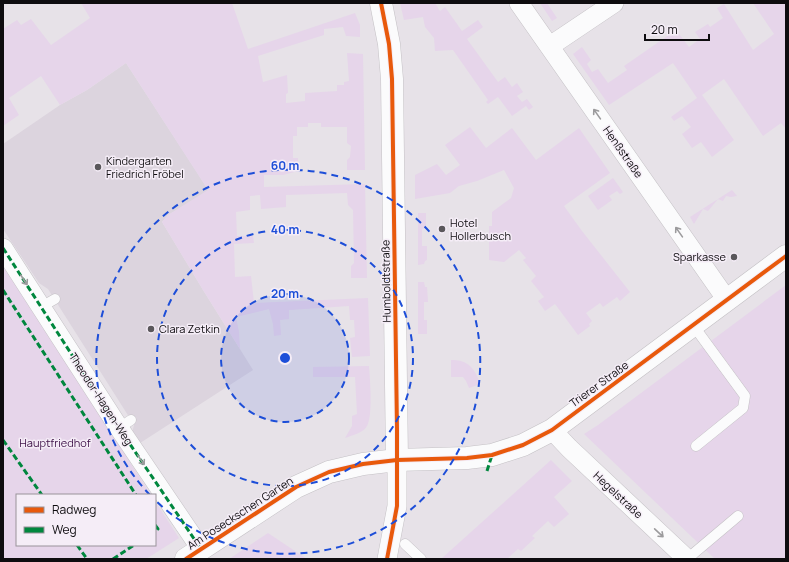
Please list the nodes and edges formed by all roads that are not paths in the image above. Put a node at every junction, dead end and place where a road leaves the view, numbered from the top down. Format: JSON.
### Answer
{"nodes":[{"id":1,"x":381,"y":3,"type":"edge"},
{"id":2,"x":519,"y":3,"type":"edge"},
{"id":3,"x":614,"y":3,"type":"edge"},
{"id":4,"x":550,"y":46,"type":"junction"},
{"id":5,"x":3,"y":248,"type":"edge"},
{"id":6,"x":786,"y":256,"type":"edge"},
{"id":7,"x":727,"y":300,"type":"junction"},
{"id":8,"x":693,"y":326,"type":"junction"},
{"id":9,"x":552,"y":430,"type":"junction"},
{"id":10,"x":696,"y":446,"type":"dead end"},
{"id":11,"x":397,"y":460,"type":"junction"},
{"id":12,"x":738,"y":516,"type":"dead end"},
{"id":13,"x":405,"y":544,"type":"dead end"},
{"id":14,"x":194,"y":554,"type":"edge"},
{"id":15,"x":387,"y":559,"type":"edge"},
{"id":16,"x":421,"y":559,"type":"edge"},
{"id":17,"x":687,"y":559,"type":"edge"}],
"edges":[{"from":1,"to":11,"type":"street","name":"Humboldtstraße"},
{"from":2,"to":4,"type":"street","name":"Henßstraße"},
{"from":3,"to":4,"type":"street"},
{"from":7,"to":4,"type":"street","name":"Henßstraße","one_way":true},
{"from":5,"to":14,"type":"street","name":"Theodor-Hagen-Weg","one_way":true},
{"from":6,"to":7,"type":"street","name":"Trierer Straße"},
{"from":7,"to":8,"type":"street","name":"Trierer Straße"},
{"from":8,"to":9,"type":"street","name":"Trierer Straße"},
{"from":8,"to":10,"type":"lane"},
{"from":9,"to":11,"type":"street","name":"Trierer Straße"},
{"from":9,"to":17,"type":"street","name":"Hegelstraße","one_way":true},
{"from":11,"to":14,"type":"street","name":"Am Poseckschen Garten"},
{"from":11,"to":15,"type":"street","name":"Humboldtstraße"},
{"from":12,"to":17,"type":"lane"},
{"from":13,"to":16,"type":"lane"}]}
